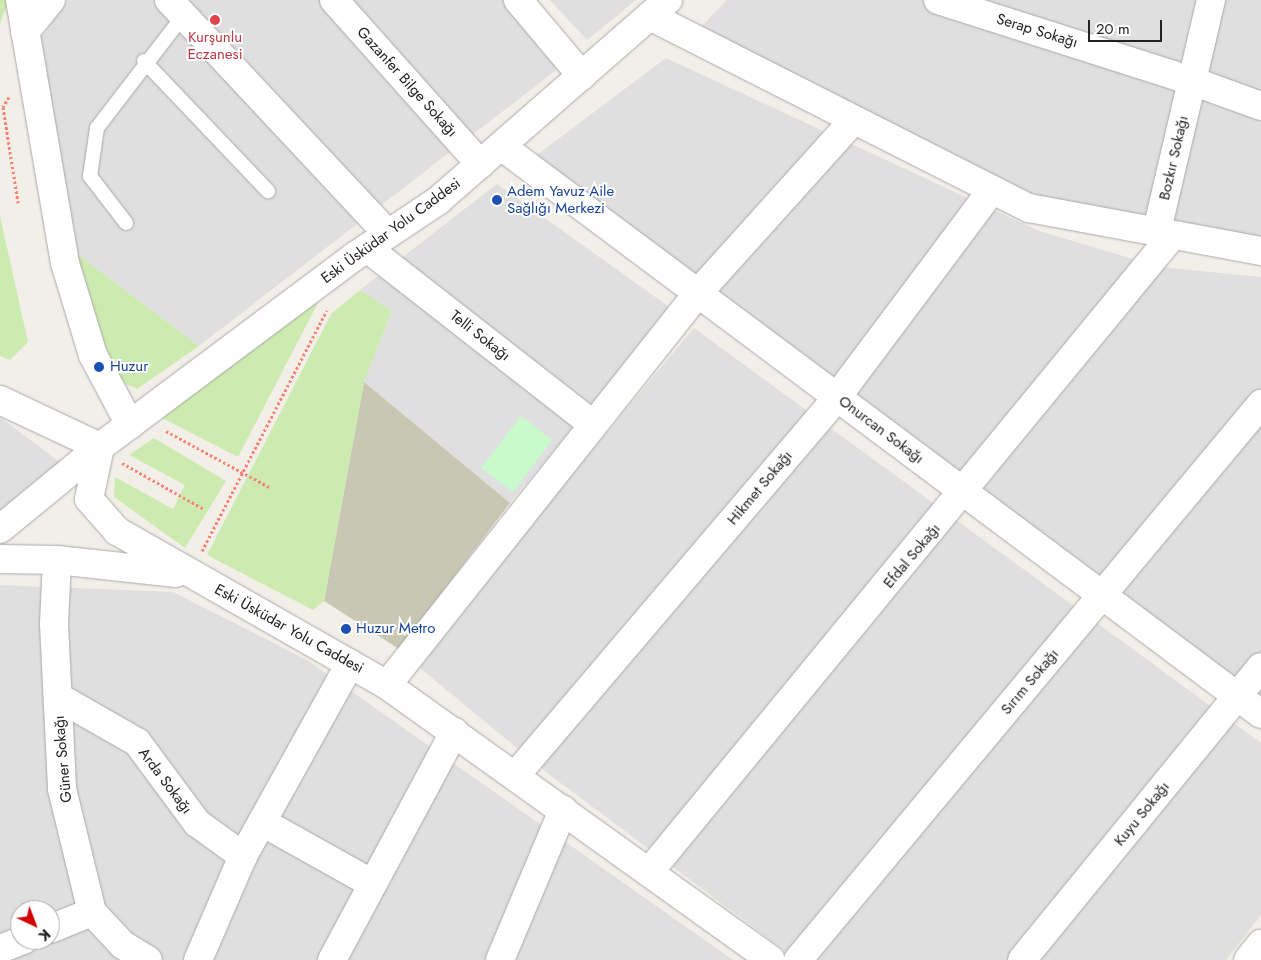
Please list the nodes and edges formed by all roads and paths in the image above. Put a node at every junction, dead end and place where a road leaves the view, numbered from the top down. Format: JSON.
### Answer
{"nodes":[{"id":1,"x":20,"y":0,"type":"edge"},
{"id":2,"x":51,"y":0,"type":"edge"},
{"id":3,"x":334,"y":0,"type":"edge"},
{"id":4,"x":518,"y":0,"type":"edge"},
{"id":5,"x":938,"y":0,"type":"edge"},
{"id":6,"x":1211,"y":0,"type":"edge"},
{"id":7,"x":176,"y":8,"type":"edge"},
{"id":8,"x":659,"y":8,"type":"edge"},
{"id":9,"x":24,"y":32,"type":"junction"},
{"id":10,"x":144,"y":61,"type":"junction"},
{"id":11,"x":582,"y":76,"type":"junction"},
{"id":12,"x":1192,"y":81,"type":"junction"},
{"id":13,"x":1261,"y":106,"type":"edge"},
{"id":14,"x":2,"y":107,"type":"dead end"},
{"id":15,"x":853,"y":121,"type":"junction"},
{"id":16,"x":501,"y":146,"type":"junction"},
{"id":17,"x":480,"y":164,"type":"junction"},
{"id":18,"x":992,"y":190,"type":"junction"},
{"id":19,"x":268,"y":191,"type":"dead end"},
{"id":20,"x":18,"y":203,"type":"dead end"},
{"id":21,"x":126,"y":223,"type":"dead end"},
{"id":22,"x":1164,"y":235,"type":"junction"},
{"id":23,"x":378,"y":241,"type":"junction"},
{"id":24,"x":1261,"y":251,"type":"edge"},
{"id":25,"x":698,"y":293,"type":"junction"},
{"id":26,"x":333,"y":300,"type":"dead end"},
{"id":27,"x":837,"y":397,"type":"junction"},
{"id":28,"x":0,"y":400,"type":"edge"},
{"id":29,"x":1261,"y":404,"type":"edge"},
{"id":30,"x":592,"y":424,"type":"junction"},
{"id":31,"x":130,"y":425,"type":"junction"},
{"id":32,"x":162,"y":428,"type":"dead end"},
{"id":33,"x":100,"y":447,"type":"junction"},
{"id":34,"x":128,"y":466,"type":"dead end"},
{"id":35,"x":243,"y":473,"type":"junction"},
{"id":36,"x":269,"y":487,"type":"dead end"},
{"id":37,"x":965,"y":492,"type":"junction"},
{"id":38,"x":204,"y":509,"type":"dead end"},
{"id":39,"x":0,"y":529,"type":"edge"},
{"id":40,"x":0,"y":559,"type":"edge"},
{"id":41,"x":56,"y":560,"type":"junction"},
{"id":42,"x":190,"y":575,"type":"junction"},
{"id":43,"x":1103,"y":596,"type":"junction"},
{"id":44,"x":350,"y":664,"type":"junction"},
{"id":45,"x":1261,"y":667,"type":"edge"},
{"id":46,"x":387,"y":685,"type":"junction"},
{"id":47,"x":1237,"y":696,"type":"junction"},
{"id":48,"x":58,"y":697,"type":"junction"},
{"id":49,"x":1261,"y":714,"type":"edge"},
{"id":50,"x":454,"y":732,"type":"junction"},
{"id":51,"x":515,"y":776,"type":"junction"},
{"id":52,"x":563,"y":810,"type":"junction"},
{"id":53,"x":262,"y":822,"type":"junction"},
{"id":54,"x":243,"y":856,"type":"junction"},
{"id":55,"x":650,"y":872,"type":"junction"},
{"id":56,"x":373,"y":884,"type":"junction"},
{"id":57,"x":92,"y":912,"type":"junction"},
{"id":58,"x":60,"y":925,"type":"edge"},
{"id":59,"x":1261,"y":944,"type":"edge"},
{"id":60,"x":148,"y":960,"type":"edge"},
{"id":61,"x":198,"y":960,"type":"edge"},
{"id":62,"x":332,"y":960,"type":"edge"},
{"id":63,"x":500,"y":960,"type":"edge"},
{"id":64,"x":771,"y":960,"type":"edge"},
{"id":65,"x":798,"y":960,"type":"edge"},
{"id":66,"x":1022,"y":960,"type":"edge"},
{"id":67,"x":1248,"y":960,"type":"edge"}],
"edges":[{"from":1,"to":9,"type":"street"},
{"from":2,"to":9,"type":"street"},
{"from":3,"to":17,"type":"street","name":"Gazanfer Bilge Sokağı"},
{"from":4,"to":11,"type":"street"},
{"from":5,"to":12,"type":"street","name":"Serap Sokağı"},
{"from":6,"to":12,"type":"street","name":"Bozkır Sokağı"},
{"from":7,"to":10,"type":"lane"},
{"from":7,"to":23,"type":"street","name":"Telli Sokağı"},
{"from":8,"to":11,"type":"street","name":"Eski Üsküdar Yolu Caddesi"},
{"from":8,"to":15,"type":"street"},
{"from":9,"to":31,"type":"street"},
{"from":10,"to":19,"type":"lane"},
{"from":10,"to":21,"type":"lane"},
{"from":11,"to":16,"type":"street","name":"Eski Üsküdar Yolu Caddesi"},
{"from":12,"to":13,"type":"street","name":"Serap Sokağı"},
{"from":12,"to":22,"type":"street","name":"Bozkır Sokağı"},
{"from":14,"to":20,"type":"path"},
{"from":15,"to":18,"type":"street"},
{"from":15,"to":25,"type":"street"},
{"from":16,"to":17,"type":"street","name":"Eski Üsküdar Yolu Caddesi"},
{"from":16,"to":25,"type":"street","name":"Onurcan Sokağı"},
{"from":17,"to":23,"type":"street","name":"Eski Üsküdar Yolu Caddesi"},
{"from":18,"to":22,"type":"street"},
{"from":18,"to":27,"type":"street","name":"Hikmet Sokağı"},
{"from":22,"to":24,"type":"street"},
{"from":22,"to":37,"type":"street","name":"Efdal Sokağı"},
{"from":23,"to":30,"type":"street","name":"Telli Sokağı"},
{"from":23,"to":31,"type":"street","name":"Eski Üsküdar Yolu Caddesi"},
{"from":25,"to":27,"type":"street","name":"Onurcan Sokağı"},
{"from":25,"to":30,"type":"street"},
{"from":26,"to":35,"type":"path"},
{"from":27,"to":37,"type":"street","name":"Onurcan Sokağı"},
{"from":27,"to":51,"type":"street","name":"Hikmet Sokağı"},
{"from":28,"to":33,"type":"street"},
{"from":29,"to":43,"type":"street","name":"Sırım Sokağı"},
{"from":30,"to":46,"type":"street"},
{"from":31,"to":33,"type":"street","name":"Eski Üsküdar Yolu Caddesi"},
{"from":32,"to":35,"type":"path"},
{"from":33,"to":39,"type":"street","name":"Eski Üsküdar Yolu Caddesi"},
{"from":33,"to":42,"type":"street","name":"Eski Üsküdar Yolu Caddesi"},
{"from":34,"to":38,"type":"path"},
{"from":35,"to":36,"type":"path"},
{"from":35,"to":42,"type":"path"},
{"from":37,"to":43,"type":"street","name":"Onurcan Sokağı"},
{"from":37,"to":55,"type":"street","name":"Efdal Sokağı"},
{"from":40,"to":41,"type":"street","name":"Eski Üsküdar Yolu Caddesi"},
{"from":41,"to":42,"type":"street","name":"Eski Üsküdar Yolu Caddesi"},
{"from":41,"to":48,"type":"street","name":"Güner Sokağı"},
{"from":42,"to":44,"type":"street","name":"Eski Üsküdar Yolu Caddesi"},
{"from":43,"to":47,"type":"street","name":"Onurcan Sokağı"},
{"from":43,"to":65,"type":"street","name":"Sırım Sokağı"},
{"from":44,"to":46,"type":"street","name":"Eski Üsküdar Yolu Caddesi"},
{"from":44,"to":53,"type":"street"},
{"from":45,"to":47,"type":"street","name":"Kuyu Sokağı"},
{"from":46,"to":50,"type":"street","name":"Eski Üsküdar Yolu Caddesi"},
{"from":47,"to":49,"type":"street","name":"Onurcan Sokağı"},
{"from":47,"to":66,"type":"street","name":"Kuyu Sokağı"},
{"from":48,"to":54,"type":"street","name":"Arda Sokağı"},
{"from":48,"to":57,"type":"street","name":"Güner Sokağı"},
{"from":50,"to":51,"type":"street","name":"Eski Üsküdar Yolu Caddesi"},
{"from":50,"to":56,"type":"street"},
{"from":51,"to":52,"type":"street","name":"Eski Üsküdar Yolu Caddesi"},
{"from":52,"to":55,"type":"street","name":"Eski Üsküdar Yolu Caddesi"},
{"from":52,"to":63,"type":"street"},
{"from":53,"to":54,"type":"street"},
{"from":53,"to":56,"type":"street"},
{"from":54,"to":61,"type":"street"},
{"from":55,"to":64,"type":"street","name":"Eski Üsküdar Yolu Caddesi"},
{"from":56,"to":62,"type":"street"},
{"from":57,"to":58,"type":"street"},
{"from":57,"to":60,"type":"street","name":"Güner Sokağı"},
{"from":59,"to":67,"type":"street"}]}
